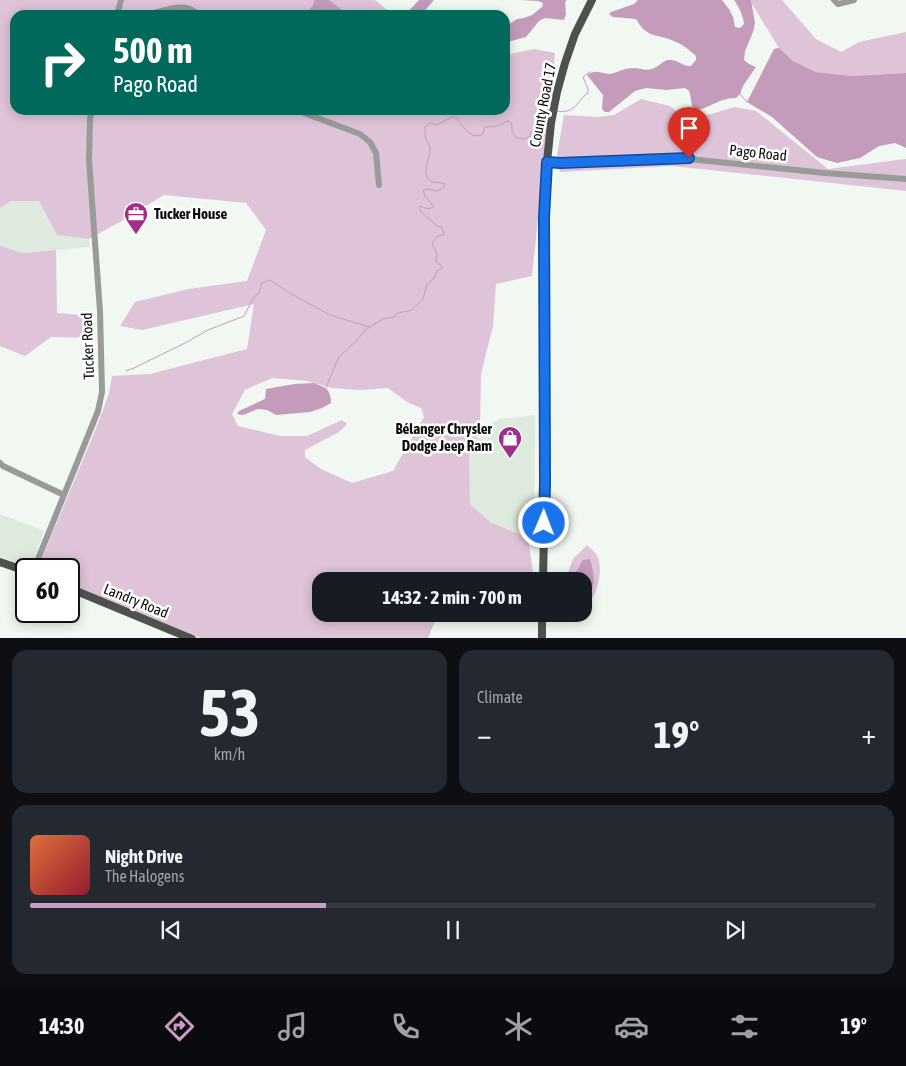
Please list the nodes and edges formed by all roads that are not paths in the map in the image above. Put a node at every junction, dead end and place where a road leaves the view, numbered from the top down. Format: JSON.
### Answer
{"nodes":[{"id":1,"x":592,"y":0,"type":"edge"},
{"id":2,"x":834,"y":0,"type":"edge"},
{"id":3,"x":854,"y":0,"type":"edge"},
{"id":4,"x":162,"y":10,"type":"edge"},
{"id":5,"x":193,"y":10,"type":"edge"},
{"id":6,"x":91,"y":115,"type":"edge"},
{"id":7,"x":309,"y":115,"type":"edge"},
{"id":8,"x":547,"y":162,"type":"junction"},
{"id":9,"x":906,"y":179,"type":"edge"},
{"id":10,"x":379,"y":185,"type":"dead end"},
{"id":11,"x":0,"y":463,"type":"edge"},
{"id":12,"x":64,"y":495,"type":"junction"},
{"id":13,"x":38,"y":558,"type":"edge"},
{"id":14,"x":0,"y":562,"type":"edge"},
{"id":15,"x":15,"y":567,"type":"edge"},
{"id":16,"x":543,"y":572,"type":"edge"},
{"id":17,"x":80,"y":592,"type":"edge"},
{"id":18,"x":542,"y":622,"type":"edge"},
{"id":19,"x":192,"y":638,"type":"edge"},
{"id":20,"x":542,"y":638,"type":"edge"}],
"edges":[{"from":1,"to":8,"type":"main road","name":"County Road 17"},
{"from":2,"to":3,"type":"street"},
{"from":4,"to":5,"type":"street"},
{"from":6,"to":12,"type":"street","name":"Tucker Road"},
{"from":7,"to":10,"type":"street"},
{"from":8,"to":9,"type":"street","name":"Pago Road"},
{"from":8,"to":16,"type":"main road","name":"County Road 17"},
{"from":11,"to":12,"type":"street"},
{"from":12,"to":13,"type":"street","name":"Tucker Road"},
{"from":14,"to":15,"type":"main road"},
{"from":17,"to":19,"type":"main road","name":"Landry Road"},
{"from":18,"to":20,"type":"main road"}]}
